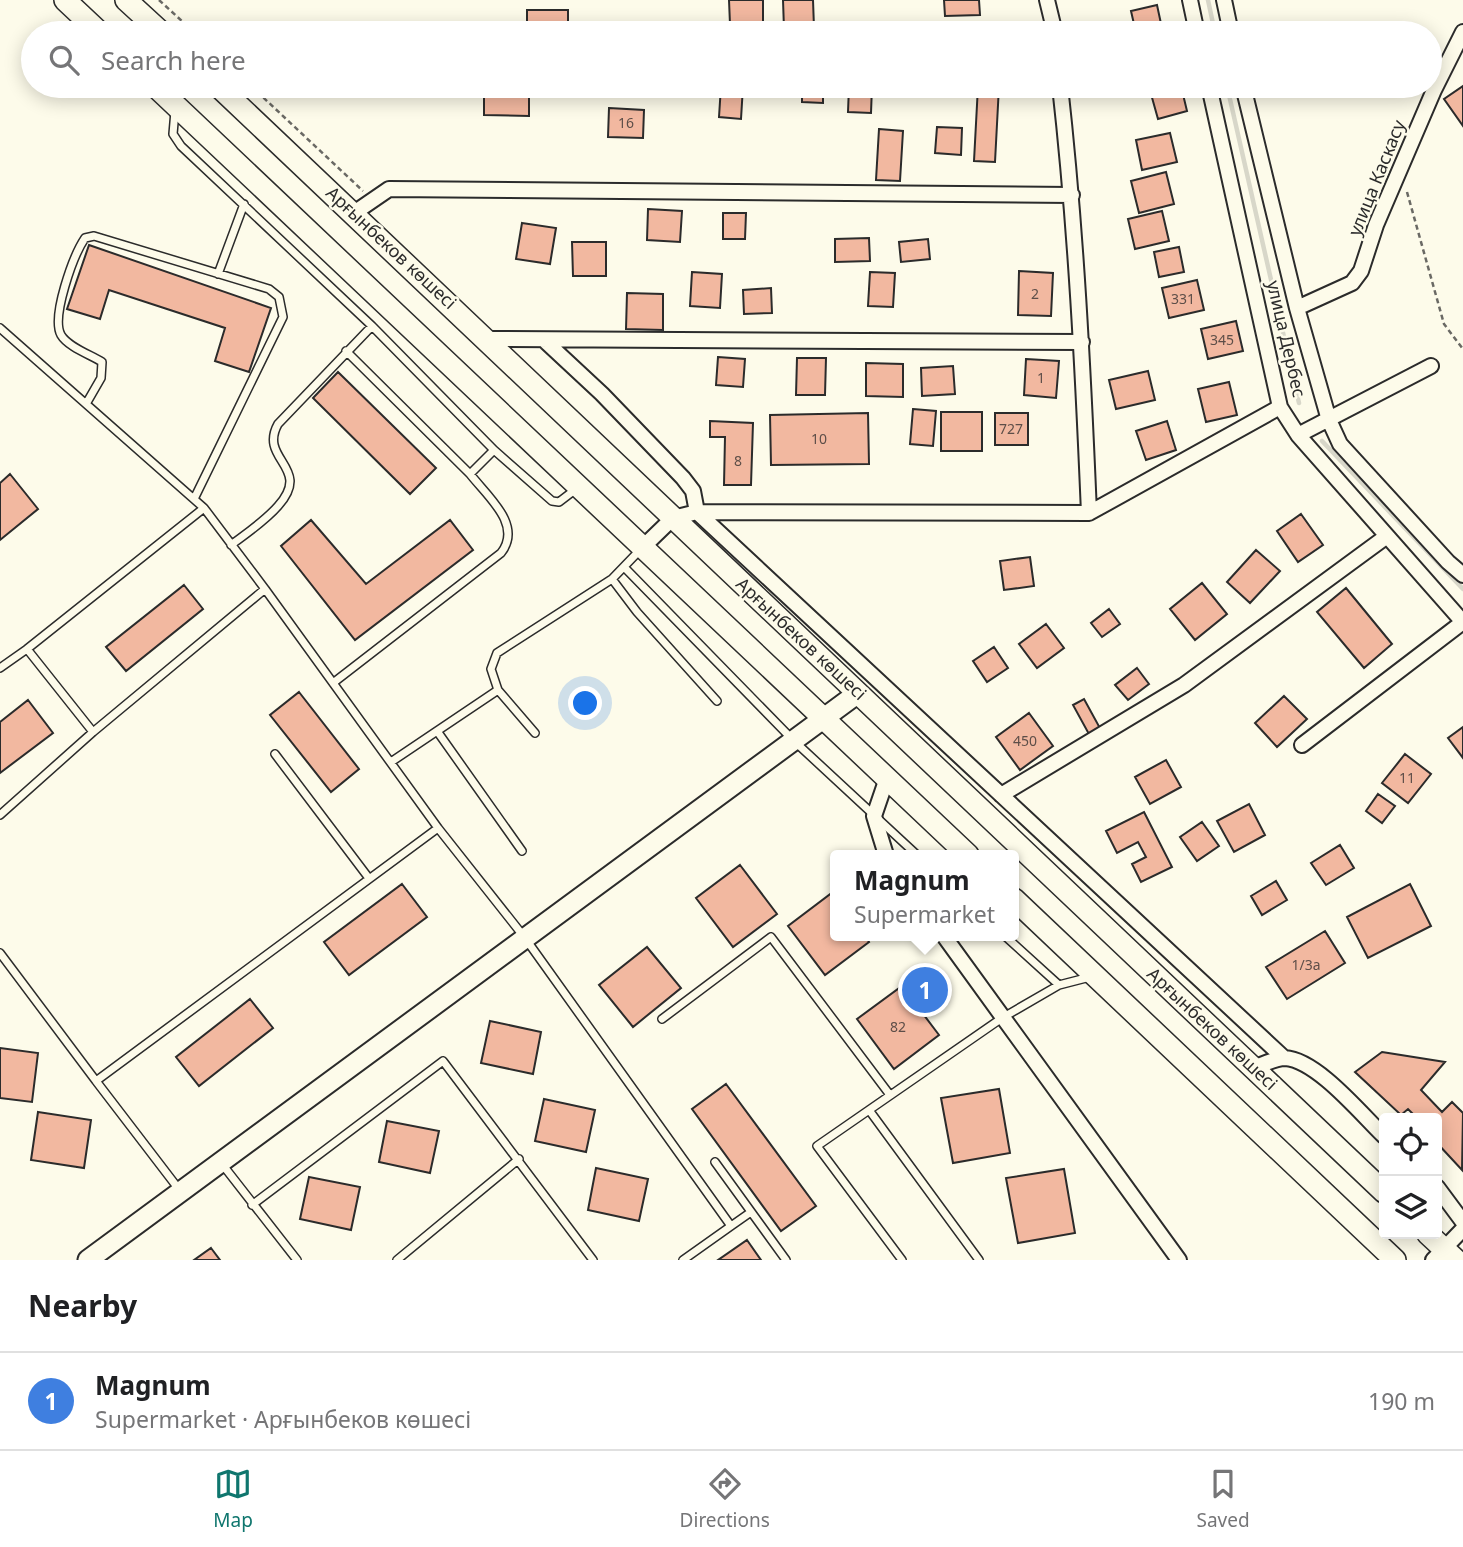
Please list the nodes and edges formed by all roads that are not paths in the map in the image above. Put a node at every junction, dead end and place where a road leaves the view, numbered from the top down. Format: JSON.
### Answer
{"nodes":[{"id":1,"x":65,"y":0,"type":"edge"},
{"id":2,"x":126,"y":0,"type":"edge"},
{"id":3,"x":1047,"y":0,"type":"edge"},
{"id":4,"x":1190,"y":0,"type":"edge"},
{"id":5,"x":1224,"y":0,"type":"edge"},
{"id":6,"x":87,"y":21,"type":"edge"},
{"id":7,"x":149,"y":21,"type":"edge"},
{"id":8,"x":1052,"y":21,"type":"edge"},
{"id":9,"x":1194,"y":21,"type":"edge"},
{"id":10,"x":1228,"y":21,"type":"edge"},
{"id":11,"x":1463,"y":32,"type":"edge"},
{"id":12,"x":1442,"y":74,"type":"edge"},
{"id":13,"x":168,"y":98,"type":"edge"},
{"id":14,"x":231,"y":98,"type":"edge"},
{"id":15,"x":1061,"y":98,"type":"edge"},
{"id":16,"x":1212,"y":98,"type":"edge"},
{"id":17,"x":1246,"y":98,"type":"edge"},
{"id":18,"x":1431,"y":98,"type":"edge"},
{"id":19,"x":175,"y":104,"type":"junction"},
{"id":20,"x":1072,"y":195,"type":"junction"},
{"id":21,"x":244,"y":204,"type":"junction"},
{"id":22,"x":354,"y":213,"type":"junction"},
{"id":23,"x":219,"y":274,"type":"junction"},
{"id":24,"x":1297,"y":308,"type":"junction"},
{"id":25,"x":372,"y":326,"type":"junction"},
{"id":26,"x":0,"y":328,"type":"edge"},
{"id":27,"x":487,"y":339,"type":"junction"},
{"id":28,"x":544,"y":340,"type":"junction"},
{"id":29,"x":1082,"y":342,"type":"junction"},
{"id":30,"x":346,"y":351,"type":"junction"},
{"id":31,"x":1431,"y":366,"type":"dead end"},
{"id":32,"x":86,"y":404,"type":"junction"},
{"id":33,"x":1280,"y":407,"type":"junction"},
{"id":34,"x":1329,"y":420,"type":"junction"},
{"id":35,"x":1298,"y":435,"type":"junction"},
{"id":36,"x":494,"y":450,"type":"junction"},
{"id":37,"x":470,"y":474,"type":"junction"},
{"id":38,"x":579,"y":487,"type":"junction"},
{"id":39,"x":194,"y":499,"type":"junction"},
{"id":40,"x":204,"y":508,"type":"junction"},
{"id":41,"x":697,"y":512,"type":"junction"},
{"id":42,"x":1089,"y":513,"type":"junction"},
{"id":43,"x":673,"y":518,"type":"junction"},
{"id":44,"x":1387,"y":536,"type":"junction"},
{"id":45,"x":232,"y":545,"type":"junction"},
{"id":46,"x":643,"y":547,"type":"junction"},
{"id":47,"x":625,"y":568,"type":"junction"},
{"id":48,"x":1463,"y":575,"type":"edge"},
{"id":49,"x":612,"y":579,"type":"junction"},
{"id":50,"x":265,"y":590,"type":"junction"},
{"id":51,"x":1463,"y":622,"type":"edge"},
{"id":52,"x":27,"y":649,"type":"junction"},
{"id":53,"x":0,"y":668,"type":"edge"},
{"id":54,"x":333,"y":683,"type":"junction"},
{"id":55,"x":498,"y":690,"type":"junction"},
{"id":56,"x":858,"y":693,"type":"junction"},
{"id":57,"x":717,"y":701,"type":"dead end"},
{"id":58,"x":825,"y":718,"type":"junction"},
{"id":59,"x":438,"y":731,"type":"junction"},
{"id":60,"x":93,"y":732,"type":"junction"},
{"id":61,"x":534,"y":733,"type":"dead end"},
{"id":62,"x":793,"y":740,"type":"junction"},
{"id":63,"x":1302,"y":745,"type":"dead end"},
{"id":64,"x":275,"y":754,"type":"dead end"},
{"id":65,"x":391,"y":762,"type":"junction"},
{"id":66,"x":887,"y":778,"type":"junction"},
{"id":67,"x":1001,"y":795,"type":"junction"},
{"id":68,"x":0,"y":815,"type":"edge"},
{"id":69,"x":874,"y":816,"type":"junction"},
{"id":70,"x":438,"y":828,"type":"junction"},
{"id":71,"x":522,"y":850,"type":"dead end"},
{"id":72,"x":885,"y":850,"type":"edge"},
{"id":73,"x":911,"y":850,"type":"edge"},
{"id":74,"x":963,"y":850,"type":"edge"},
{"id":75,"x":368,"y":877,"type":"junction"},
{"id":76,"x":1019,"y":905,"type":"edge"},
{"id":77,"x":524,"y":938,"type":"junction"},
{"id":78,"x":948,"y":941,"type":"edge"},
{"id":79,"x":1011,"y":941,"type":"edge"},
{"id":80,"x":0,"y":953,"type":"edge"},
{"id":81,"x":1095,"y":976,"type":"junction"},
{"id":82,"x":1059,"y":985,"type":"junction"},
{"id":83,"x":1002,"y":1018,"type":"junction"},
{"id":84,"x":662,"y":1019,"type":"dead end"},
{"id":85,"x":1284,"y":1058,"type":"junction"},
{"id":86,"x":1253,"y":1068,"type":"junction"},
{"id":87,"x":96,"y":1081,"type":"junction"},
{"id":88,"x":890,"y":1095,"type":"junction"},
{"id":89,"x":869,"y":1110,"type":"junction"},
{"id":90,"x":1379,"y":1131,"type":"edge"},
{"id":91,"x":519,"y":1159,"type":"junction"},
{"id":92,"x":221,"y":1163,"type":"junction"},
{"id":93,"x":715,"y":1163,"type":"dead end"},
{"id":94,"x":1379,"y":1187,"type":"edge"},
{"id":95,"x":182,"y":1192,"type":"junction"},
{"id":96,"x":1442,"y":1194,"type":"edge"},
{"id":97,"x":253,"y":1205,"type":"junction"},
{"id":98,"x":751,"y":1212,"type":"junction"},
{"id":99,"x":1463,"y":1222,"type":"edge"},
{"id":100,"x":731,"y":1226,"type":"junction"},
{"id":101,"x":1463,"y":1229,"type":"edge"},
{"id":102,"x":1432,"y":1239,"type":"edge"},
{"id":103,"x":1445,"y":1257,"type":"edge"},
{"id":104,"x":88,"y":1260,"type":"edge"},
{"id":105,"x":297,"y":1260,"type":"edge"},
{"id":106,"x":397,"y":1260,"type":"edge"},
{"id":107,"x":593,"y":1260,"type":"edge"},
{"id":108,"x":683,"y":1260,"type":"edge"},
{"id":109,"x":786,"y":1260,"type":"edge"},
{"id":110,"x":902,"y":1260,"type":"edge"},
{"id":111,"x":979,"y":1260,"type":"edge"},
{"id":112,"x":1180,"y":1260,"type":"edge"},
{"id":113,"x":1395,"y":1260,"type":"edge"}],
"edges":[{"from":1,"to":6,"type":"main road"},
{"from":2,"to":7,"type":"main road"},
{"from":3,"to":8,"type":"street"},
{"from":4,"to":9,"type":"street"},
{"from":5,"to":10,"type":"street"},
{"from":11,"to":12,"type":"street","name":"улица Каскасу"},
{"from":13,"to":19,"type":"main road"},
{"from":14,"to":22,"type":"main road","name":"Арғынбеков көшесі"},
{"from":15,"to":20,"type":"street"},
{"from":16,"to":33,"type":"street","name":"улица Дербес"},
{"from":17,"to":24,"type":"street","name":"улица Дербес"},
{"from":18,"to":24,"type":"street","name":"улица Каскасу"},
{"from":19,"to":21,"type":"lane"},
{"from":19,"to":38,"type":"main road"},
{"from":20,"to":22,"type":"street"},
{"from":20,"to":29,"type":"street"},
{"from":21,"to":23,"type":"lane"},
{"from":21,"to":25,"type":"lane"},
{"from":22,"to":27,"type":"main road","name":"Арғынбеков көшесі"},
{"from":23,"to":32,"type":"lane"},
{"from":23,"to":39,"type":"lane"},
{"from":24,"to":34,"type":"street","name":"улица Дербес"},
{"from":25,"to":30,"type":"lane"},
{"from":25,"to":36,"type":"lane"},
{"from":26,"to":32,"type":"lane"},
{"from":27,"to":28,"type":"street"},
{"from":27,"to":43,"type":"main road","name":"Арғынбеков көшесі"},
{"from":28,"to":29,"type":"street"},
{"from":28,"to":41,"type":"street"},
{"from":29,"to":42,"type":"street"},
{"from":30,"to":37,"type":"lane"},
{"from":30,"to":45,"type":"lane"},
{"from":31,"to":34,"type":"street"},
{"from":32,"to":39,"type":"lane"},
{"from":33,"to":35,"type":"street","name":"улица Дербес"},
{"from":33,"to":42,"type":"street"},
{"from":34,"to":35,"type":"street"},
{"from":34,"to":48,"type":"street","name":"улица Дербес"},
{"from":35,"to":44,"type":"street","name":"улица Дербес"},
{"from":36,"to":37,"type":"lane"},
{"from":36,"to":38,"type":"lane"},
{"from":37,"to":54,"type":"lane"},
{"from":38,"to":46,"type":"main road"},
{"from":39,"to":40,"type":"lane"},
{"from":40,"to":45,"type":"lane"},
{"from":40,"to":52,"type":"lane"},
{"from":41,"to":42,"type":"street"},
{"from":41,"to":43,"type":"street"},
{"from":41,"to":67,"type":"street"},
{"from":43,"to":46,"type":"street"},
{"from":43,"to":56,"type":"main road","name":"Арғынбеков көшесі"},
{"from":44,"to":51,"type":"street","name":"улица Дербес"},
{"from":44,"to":67,"type":"street"},
{"from":45,"to":50,"type":"lane"},
{"from":46,"to":47,"type":"lane"},
{"from":46,"to":58,"type":"main road"},
{"from":47,"to":49,"type":"lane"},
{"from":47,"to":62,"type":"lane"},
{"from":49,"to":55,"type":"lane"},
{"from":49,"to":57,"type":"lane"},
{"from":50,"to":54,"type":"lane"},
{"from":50,"to":60,"type":"lane"},
{"from":51,"to":63,"type":"street"},
{"from":52,"to":53,"type":"lane"},
{"from":52,"to":60,"type":"lane"},
{"from":54,"to":65,"type":"lane"},
{"from":55,"to":59,"type":"lane"},
{"from":55,"to":61,"type":"lane"},
{"from":56,"to":58,"type":"street"},
{"from":56,"to":86,"type":"main road","name":"Арғынбеков көшесі"},
{"from":58,"to":62,"type":"street"},
{"from":58,"to":66,"type":"main road"},
{"from":59,"to":65,"type":"lane"},
{"from":59,"to":71,"type":"lane"},
{"from":60,"to":68,"type":"lane"},
{"from":62,"to":69,"type":"lane"},
{"from":62,"to":77,"type":"street"},
{"from":64,"to":75,"type":"lane"},
{"from":65,"to":70,"type":"lane"},
{"from":66,"to":69,"type":"street"},
{"from":66,"to":74,"type":"main road"},
{"from":67,"to":85,"type":"street"},
{"from":69,"to":72,"type":"street"},
{"from":69,"to":73,"type":"lane"},
{"from":70,"to":75,"type":"lane"},
{"from":70,"to":77,"type":"lane"},
{"from":75,"to":87,"type":"lane"},
{"from":76,"to":81,"type":"main road"},
{"from":77,"to":92,"type":"street"},
{"from":77,"to":100,"type":"lane"},
{"from":78,"to":83,"type":"street"},
{"from":79,"to":82,"type":"lane"},
{"from":80,"to":87,"type":"lane"},
{"from":81,"to":82,"type":"lane"},
{"from":81,"to":113,"type":"main road"},
{"from":82,"to":83,"type":"lane"},
{"from":83,"to":88,"type":"lane"},
{"from":83,"to":112,"type":"street"},
{"from":84,"to":88,"type":"lane"},
{"from":85,"to":86,"type":"street"},
{"from":85,"to":90,"type":"street"},
{"from":86,"to":94,"type":"main road","name":"Арғынбеков көшесі"},
{"from":87,"to":95,"type":"lane"},
{"from":88,"to":89,"type":"lane"},
{"from":89,"to":110,"type":"lane"},
{"from":89,"to":111,"type":"lane"},
{"from":91,"to":97,"type":"lane"},
{"from":91,"to":106,"type":"lane"},
{"from":91,"to":107,"type":"lane"},
{"from":92,"to":95,"type":"street"},
{"from":92,"to":97,"type":"lane"},
{"from":93,"to":98,"type":"lane"},
{"from":95,"to":104,"type":"street"},
{"from":96,"to":99,"type":"street"},
{"from":97,"to":105,"type":"lane"},
{"from":98,"to":100,"type":"lane"},
{"from":98,"to":109,"type":"lane"},
{"from":100,"to":108,"type":"lane"},
{"from":101,"to":103,"type":"street"},
{"from":102,"to":103,"type":"main road"}]}
